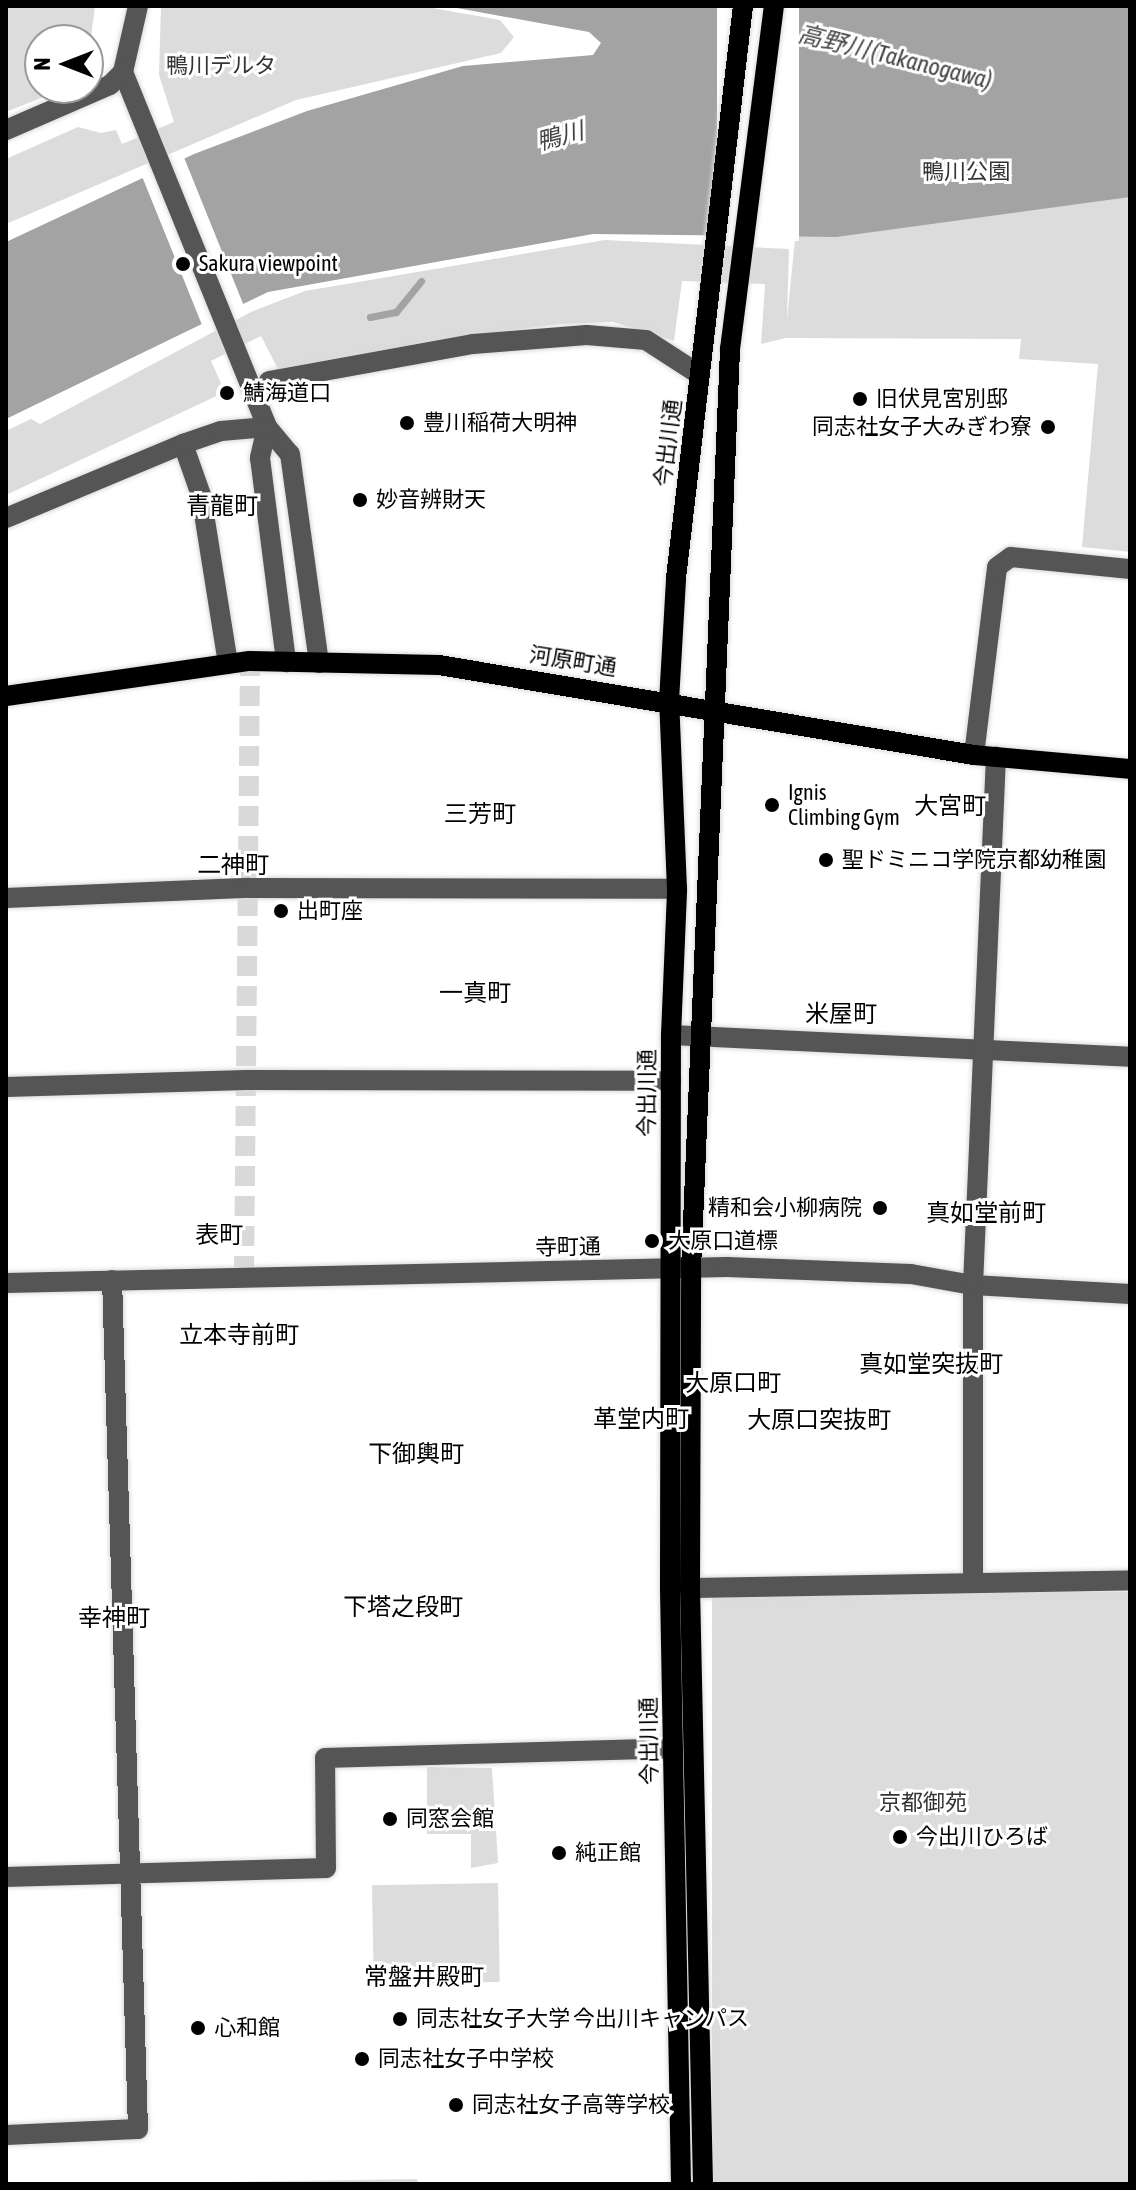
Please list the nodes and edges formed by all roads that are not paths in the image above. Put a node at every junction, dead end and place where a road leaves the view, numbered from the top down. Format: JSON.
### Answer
{"nodes":[{"id":1,"x":138,"y":6,"type":"edge"},
{"id":2,"x":743,"y":6,"type":"edge"},
{"id":3,"x":774,"y":6,"type":"edge"},
{"id":4,"x":123,"y":72,"type":"junction"},
{"id":5,"x":6,"y":130,"type":"edge"},
{"id":6,"x":700,"y":375,"type":"junction"},
{"id":7,"x":269,"y":381,"type":"dead end"},
{"id":8,"x":267,"y":427,"type":"junction"},
{"id":9,"x":183,"y":444,"type":"junction"},
{"id":10,"x":6,"y":518,"type":"edge"},
{"id":11,"x":1130,"y":569,"type":"edge"},
{"id":12,"x":286,"y":662,"type":"junction"},
{"id":13,"x":319,"y":663,"type":"junction"},
{"id":14,"x":228,"y":664,"type":"junction"},
{"id":15,"x":6,"y":696,"type":"edge"},
{"id":16,"x":669,"y":701,"type":"junction"},
{"id":17,"x":713,"y":707,"type":"junction"},
{"id":18,"x":974,"y":755,"type":"junction"},
{"id":19,"x":996,"y":757,"type":"junction"},
{"id":20,"x":1130,"y":769,"type":"edge"},
{"id":21,"x":677,"y":889,"type":"junction"},
{"id":22,"x":6,"y":898,"type":"edge"},
{"id":23,"x":671,"y":1035,"type":"junction"},
{"id":24,"x":701,"y":1037,"type":"junction"},
{"id":25,"x":983,"y":1050,"type":"junction"},
{"id":26,"x":1130,"y":1057,"type":"edge"},
{"id":27,"x":671,"y":1081,"type":"junction"},
{"id":28,"x":6,"y":1087,"type":"edge"},
{"id":29,"x":691,"y":1269,"type":"junction"},
{"id":30,"x":670,"y":1270,"type":"junction"},
{"id":31,"x":112,"y":1280,"type":"junction"},
{"id":32,"x":6,"y":1283,"type":"edge"},
{"id":33,"x":973,"y":1285,"type":"junction"},
{"id":34,"x":1130,"y":1294,"type":"edge"},
{"id":35,"x":1130,"y":1580,"type":"edge"},
{"id":36,"x":973,"y":1583,"type":"junction"},
{"id":37,"x":690,"y":1588,"type":"junction"},
{"id":38,"x":673,"y":1748,"type":"junction"},
{"id":39,"x":133,"y":1873,"type":"junction"},
{"id":40,"x":6,"y":1877,"type":"edge"},
{"id":41,"x":6,"y":2135,"type":"edge"},
{"id":42,"x":681,"y":2184,"type":"edge"},
{"id":43,"x":703,"y":2184,"type":"edge"}],
"edges":[{"from":1,"to":4,"type":"street"},
{"from":2,"to":6,"type":"main road","name":"今出川通"},
{"from":3,"to":17,"type":"main road","name":"今出川通"},
{"from":4,"to":5,"type":"street"},
{"from":4,"to":8,"type":"street"},
{"from":6,"to":7,"type":"street"},
{"from":6,"to":16,"type":"main road","name":"今出川通"},
{"from":8,"to":9,"type":"street"},
{"from":8,"to":12,"type":"street"},
{"from":8,"to":13,"type":"street"},
{"from":9,"to":10,"type":"street"},
{"from":9,"to":14,"type":"street"},
{"from":11,"to":18,"type":"street"},
{"from":12,"to":13,"type":"main road","name":"河原町通"},
{"from":12,"to":14,"type":"main road","name":"河原町通"},
{"from":13,"to":16,"type":"main road","name":"河原町通"},
{"from":14,"to":15,"type":"main road","name":"河原町通"},
{"from":16,"to":17,"type":"main road","name":"河原町通"},
{"from":16,"to":21,"type":"main road","name":"今出川通"},
{"from":17,"to":18,"type":"main road","name":"河原町通"},
{"from":17,"to":24,"type":"main road","name":"今出川通"},
{"from":18,"to":19,"type":"main road","name":"河原町通"},
{"from":19,"to":20,"type":"main road","name":"河原町通"},
{"from":19,"to":25,"type":"street"},
{"from":21,"to":22,"type":"street"},
{"from":21,"to":23,"type":"main road","name":"今出川通"},
{"from":23,"to":24,"type":"street"},
{"from":23,"to":27,"type":"main road","name":"今出川通"},
{"from":24,"to":25,"type":"street"},
{"from":24,"to":29,"type":"main road","name":"今出川通"},
{"from":25,"to":26,"type":"street"},
{"from":25,"to":33,"type":"street"},
{"from":27,"to":28,"type":"street"},
{"from":27,"to":30,"type":"main road","name":"今出川通"},
{"from":29,"to":30,"type":"street","name":"寺町通"},
{"from":29,"to":33,"type":"street","name":"寺町通"},
{"from":29,"to":37,"type":"main road","name":"今出川通"},
{"from":30,"to":31,"type":"street","name":"寺町通"},
{"from":30,"to":38,"type":"main road","name":"今出川通"},
{"from":31,"to":32,"type":"street","name":"寺町通"},
{"from":31,"to":39,"type":"street"},
{"from":33,"to":34,"type":"street","name":"寺町通"},
{"from":33,"to":36,"type":"street"},
{"from":35,"to":36,"type":"street"},
{"from":36,"to":37,"type":"street"},
{"from":37,"to":43,"type":"main road","name":"今出川通"},
{"from":38,"to":39,"type":"street"},
{"from":38,"to":42,"type":"main road","name":"今出川通"},
{"from":39,"to":40,"type":"street"},
{"from":39,"to":41,"type":"street"}]}
